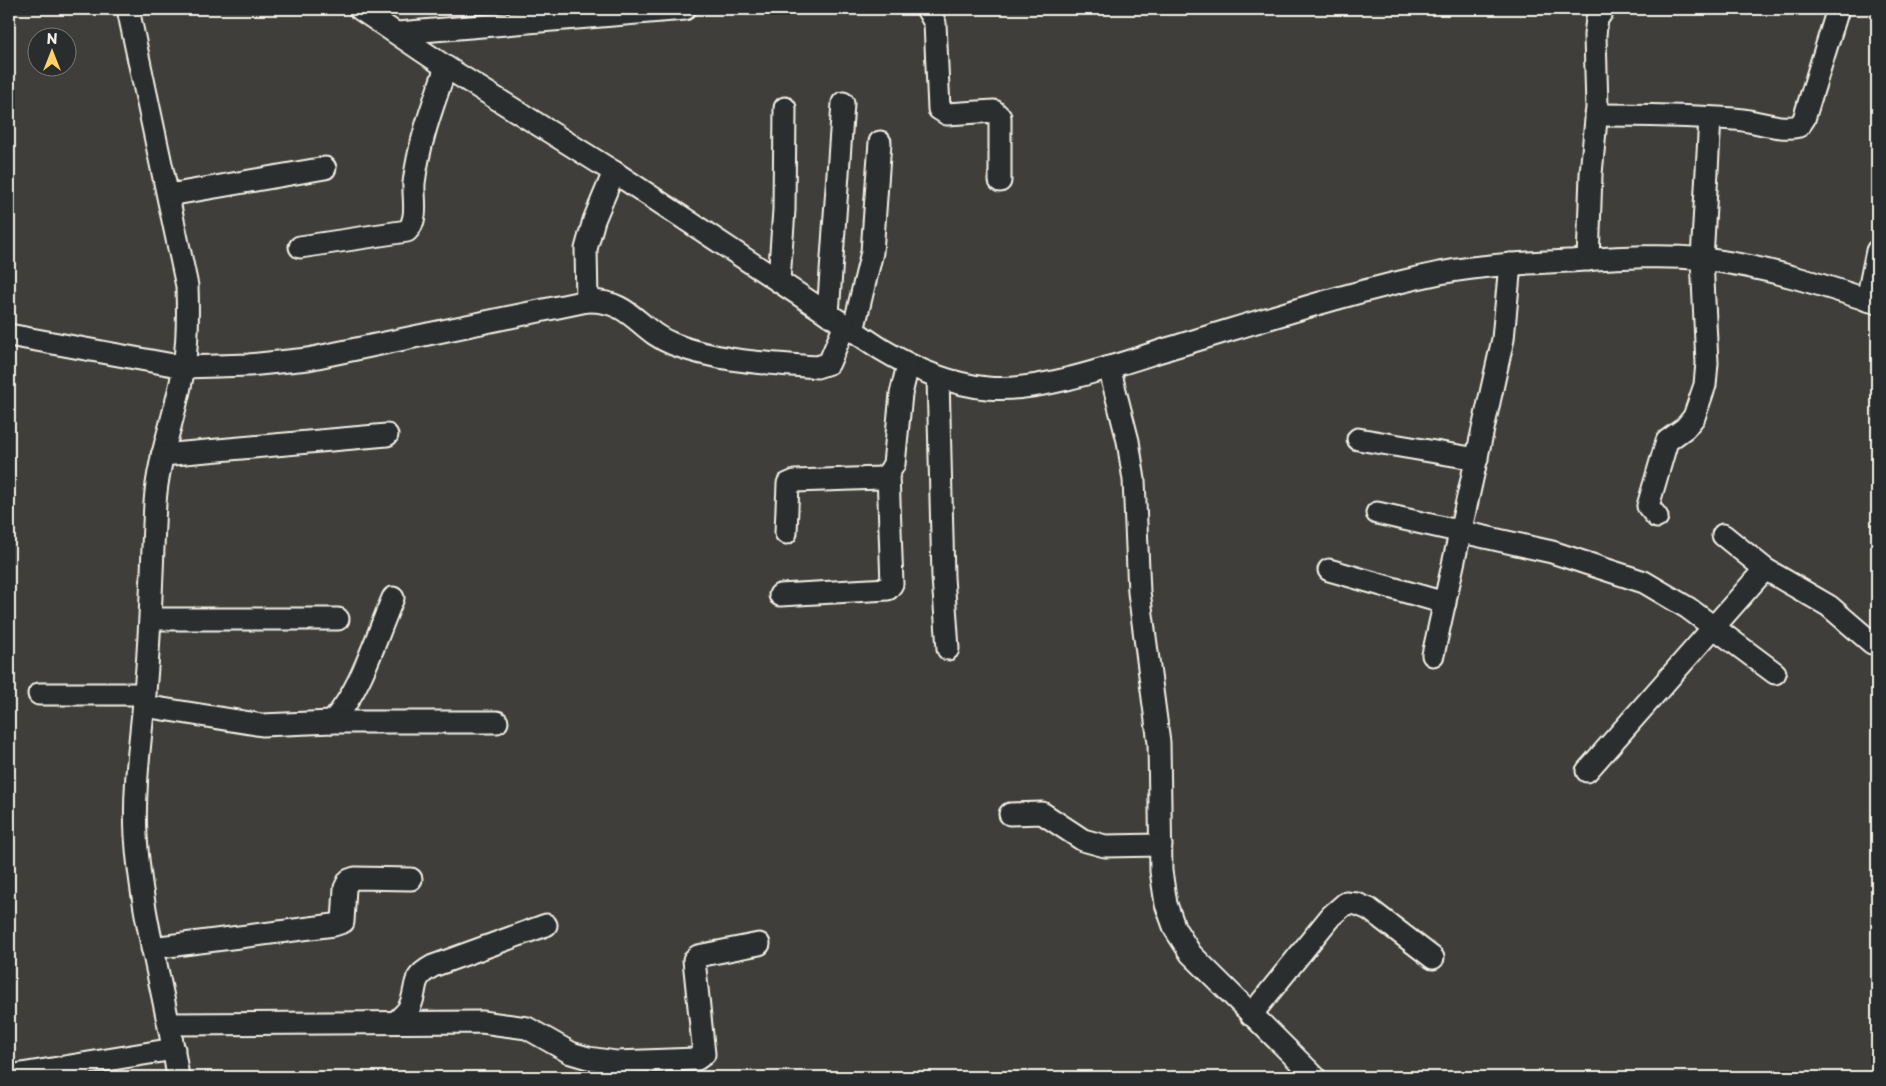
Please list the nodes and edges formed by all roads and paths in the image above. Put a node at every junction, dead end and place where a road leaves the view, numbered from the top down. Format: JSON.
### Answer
{"nodes":[{"id":1,"x":128,"y":9,"type":"edge"},
{"id":2,"x":360,"y":9,"type":"edge"},
{"id":3,"x":685,"y":9,"type":"edge"},
{"id":4,"x":927,"y":9,"type":"edge"},
{"id":5,"x":1604,"y":9,"type":"edge"},
{"id":6,"x":1838,"y":9,"type":"edge"},
{"id":7,"x":635,"y":12,"type":"edge"},
{"id":8,"x":607,"y":13,"type":"edge"},
{"id":9,"x":398,"y":33,"type":"junction"},
{"id":10,"x":446,"y":67,"type":"junction"},
{"id":11,"x":843,"y":103,"type":"dead end"},
{"id":12,"x":785,"y":108,"type":"dead end"},
{"id":13,"x":1596,"y":115,"type":"junction"},
{"id":14,"x":1710,"y":118,"type":"junction"},
{"id":15,"x":880,"y":142,"type":"dead end"},
{"id":16,"x":324,"y":168,"type":"dead end"},
{"id":17,"x":614,"y":172,"type":"junction"},
{"id":18,"x":1000,"y":181,"type":"dead end"},
{"id":19,"x":169,"y":195,"type":"junction"},
{"id":20,"x":300,"y":247,"type":"dead end"},
{"id":21,"x":1877,"y":251,"type":"edge"},
{"id":22,"x":1702,"y":259,"type":"junction"},
{"id":23,"x":1588,"y":260,"type":"junction"},
{"id":24,"x":1510,"y":264,"type":"junction"},
{"id":25,"x":779,"y":280,"type":"junction"},
{"id":26,"x":587,"y":301,"type":"junction"},
{"id":27,"x":1872,"y":301,"type":"edge"},
{"id":28,"x":842,"y":323,"type":"junction"},
{"id":29,"x":9,"y":334,"type":"edge"},
{"id":30,"x":908,"y":365,"type":"junction"},
{"id":31,"x":184,"y":367,"type":"junction"},
{"id":32,"x":1109,"y":367,"type":"junction"},
{"id":33,"x":938,"y":377,"type":"junction"},
{"id":34,"x":387,"y":436,"type":"dead end"},
{"id":35,"x":1358,"y":439,"type":"dead end"},
{"id":36,"x":162,"y":455,"type":"junction"},
{"id":37,"x":1477,"y":459,"type":"junction"},
{"id":38,"x":888,"y":474,"type":"junction"},
{"id":39,"x":1377,"y":514,"type":"dead end"},
{"id":40,"x":1657,"y":518,"type":"dead end"},
{"id":41,"x":1460,"y":532,"type":"junction"},
{"id":42,"x":786,"y":533,"type":"dead end"},
{"id":43,"x":1723,"y":535,"type":"dead end"},
{"id":44,"x":1765,"y":569,"type":"junction"},
{"id":45,"x":1329,"y":570,"type":"dead end"},
{"id":46,"x":780,"y":595,"type":"dead end"},
{"id":47,"x":393,"y":598,"type":"dead end"},
{"id":48,"x":1445,"y":603,"type":"junction"},
{"id":49,"x":151,"y":619,"type":"junction"},
{"id":50,"x":338,"y":619,"type":"dead end"},
{"id":51,"x":1713,"y":627,"type":"junction"},
{"id":52,"x":1872,"y":644,"type":"dead end"},
{"id":53,"x":948,"y":648,"type":"dead end"},
{"id":54,"x":1433,"y":655,"type":"dead end"},
{"id":55,"x":1775,"y":673,"type":"dead end"},
{"id":56,"x":39,"y":694,"type":"dead end"},
{"id":57,"x":144,"y":701,"type":"junction"},
{"id":58,"x":332,"y":722,"type":"junction"},
{"id":59,"x":497,"y":722,"type":"dead end"},
{"id":60,"x":1587,"y":771,"type":"dead end"},
{"id":61,"x":1010,"y":814,"type":"dead end"},
{"id":62,"x":1160,"y":845,"type":"junction"},
{"id":63,"x":412,"y":880,"type":"dead end"},
{"id":64,"x":546,"y":925,"type":"dead end"},
{"id":65,"x":759,"y":944,"type":"dead end"},
{"id":66,"x":152,"y":948,"type":"junction"},
{"id":67,"x":1433,"y":958,"type":"dead end"},
{"id":68,"x":1251,"y":1015,"type":"junction"},
{"id":69,"x":396,"y":1022,"type":"junction"},
{"id":70,"x":170,"y":1024,"type":"junction"},
{"id":71,"x":174,"y":1049,"type":"junction"},
{"id":72,"x":9,"y":1076,"type":"edge"},
{"id":73,"x":178,"y":1077,"type":"edge"},
{"id":74,"x":1315,"y":1077,"type":"edge"}],
"edges":[{"from":1,"to":19,"type":"street"},
{"from":2,"to":9,"type":"street"},
{"from":3,"to":7,"type":"street"},
{"from":4,"to":18,"type":"street"},
{"from":5,"to":13,"type":"street"},
{"from":6,"to":14,"type":"street"},
{"from":7,"to":8,"type":"street"},
{"from":8,"to":9,"type":"street"},
{"from":9,"to":10,"type":"street"},
{"from":10,"to":17,"type":"street"},
{"from":10,"to":20,"type":"street"},
{"from":11,"to":28,"type":"street"},
{"from":12,"to":25,"type":"street"},
{"from":13,"to":14,"type":"street"},
{"from":13,"to":23,"type":"street"},
{"from":14,"to":22,"type":"street"},
{"from":15,"to":28,"type":"street"},
{"from":16,"to":19,"type":"street"},
{"from":17,"to":25,"type":"street"},
{"from":17,"to":26,"type":"street"},
{"from":19,"to":31,"type":"street"},
{"from":21,"to":27,"type":"street"},
{"from":22,"to":23,"type":"street"},
{"from":22,"to":27,"type":"street"},
{"from":22,"to":40,"type":"street"},
{"from":23,"to":24,"type":"street"},
{"from":24,"to":32,"type":"street"},
{"from":24,"to":37,"type":"street"},
{"from":25,"to":28,"type":"street"},
{"from":26,"to":28,"type":"street"},
{"from":26,"to":31,"type":"street"},
{"from":28,"to":30,"type":"street"},
{"from":29,"to":31,"type":"street"},
{"from":30,"to":33,"type":"street"},
{"from":30,"to":38,"type":"street"},
{"from":31,"to":36,"type":"street"},
{"from":32,"to":33,"type":"street"},
{"from":32,"to":62,"type":"street"},
{"from":33,"to":53,"type":"street"},
{"from":34,"to":36,"type":"street"},
{"from":35,"to":37,"type":"street"},
{"from":36,"to":49,"type":"street"},
{"from":37,"to":41,"type":"street"},
{"from":38,"to":42,"type":"street"},
{"from":38,"to":46,"type":"street"},
{"from":39,"to":41,"type":"street"},
{"from":41,"to":48,"type":"street"},
{"from":41,"to":51,"type":"street"},
{"from":43,"to":44,"type":"street"},
{"from":44,"to":51,"type":"street"},
{"from":44,"to":52,"type":"street"},
{"from":45,"to":48,"type":"street"},
{"from":47,"to":58,"type":"street"},
{"from":48,"to":54,"type":"street"},
{"from":49,"to":50,"type":"street"},
{"from":49,"to":57,"type":"street"},
{"from":51,"to":55,"type":"street"},
{"from":51,"to":60,"type":"street"},
{"from":56,"to":57,"type":"street"},
{"from":57,"to":58,"type":"street"},
{"from":57,"to":66,"type":"street"},
{"from":58,"to":59,"type":"street"},
{"from":61,"to":62,"type":"street"},
{"from":62,"to":68,"type":"street"},
{"from":63,"to":66,"type":"street"},
{"from":64,"to":69,"type":"street"},
{"from":65,"to":69,"type":"street"},
{"from":66,"to":70,"type":"street"},
{"from":67,"to":68,"type":"street"},
{"from":68,"to":74,"type":"street"},
{"from":69,"to":70,"type":"street"},
{"from":70,"to":71,"type":"street"},
{"from":71,"to":72,"type":"street"},
{"from":71,"to":73,"type":"street"}]}
